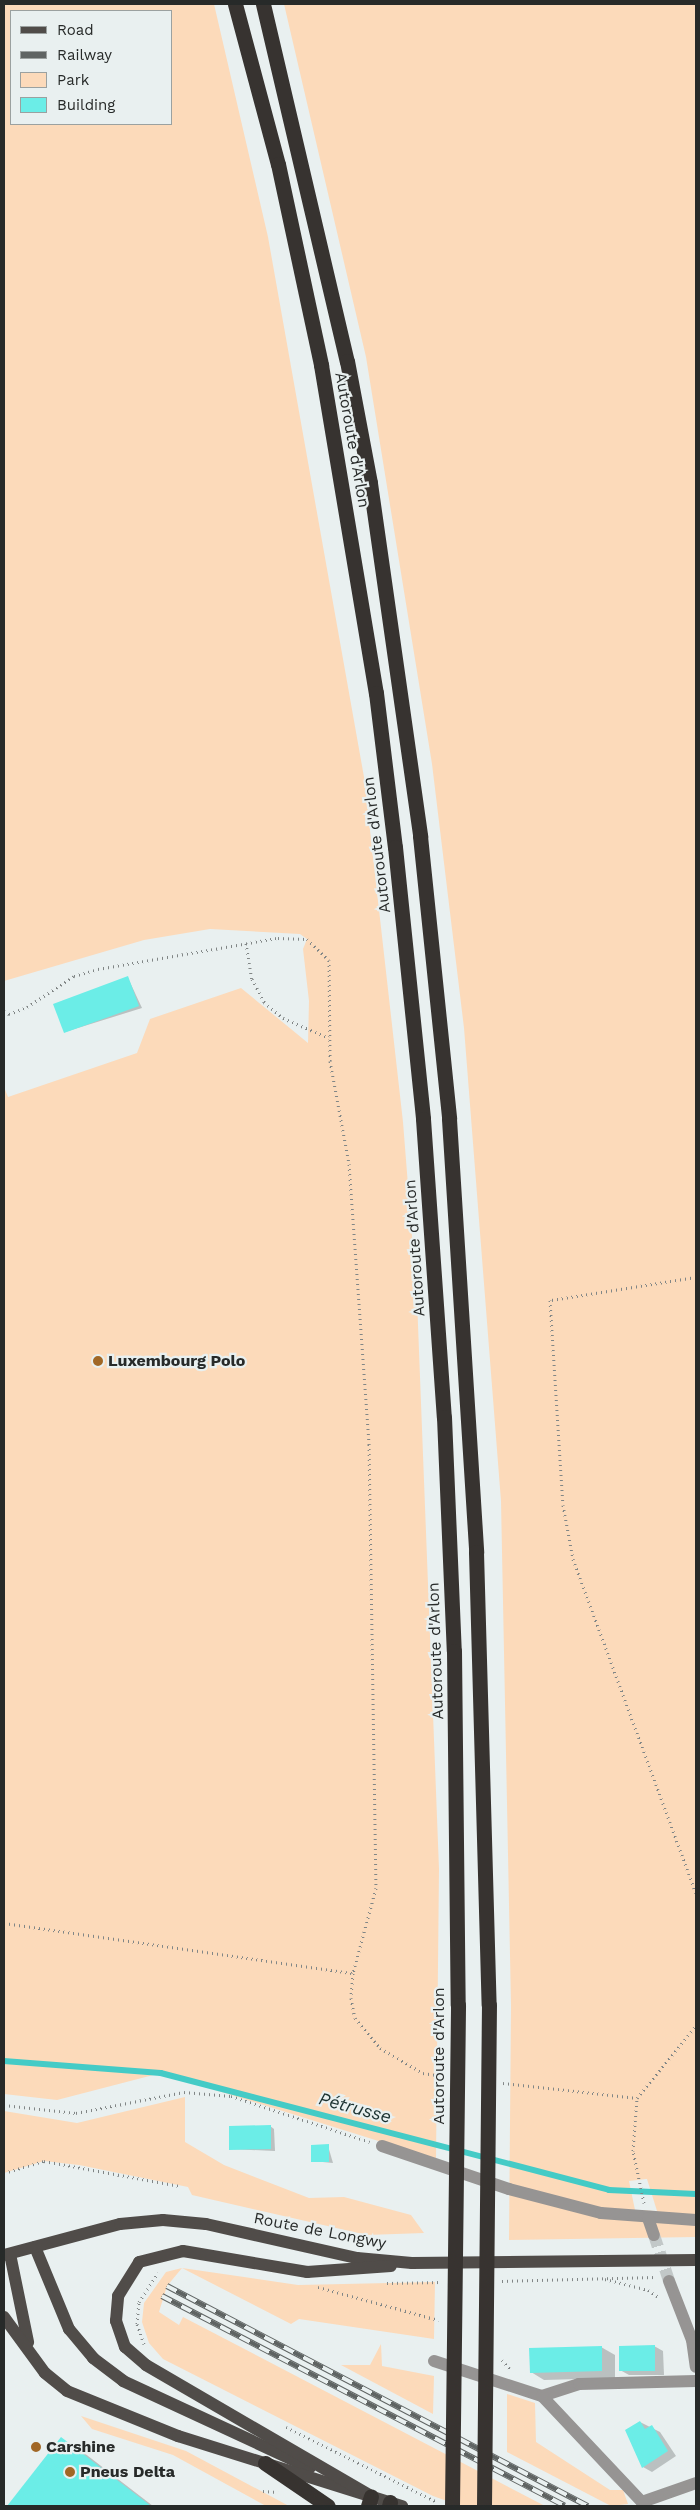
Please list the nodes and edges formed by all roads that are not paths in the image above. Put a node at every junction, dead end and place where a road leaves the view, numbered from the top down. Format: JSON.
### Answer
{"nodes":[{"id":1,"x":235,"y":4,"type":"edge"},
{"id":2,"x":263,"y":4,"type":"edge"},
{"id":3,"x":382,"y":2146,"type":"road end"},
{"id":4,"x":647,"y":2214,"type":"junction"},
{"id":5,"x":696,"y":2220,"type":"edge"},
{"id":6,"x":654,"y":2235,"type":"tunnel mouth"},
{"id":7,"x":35,"y":2247,"type":"junction"},
{"id":8,"x":7,"y":2255,"type":"edge"},
{"id":9,"x":692,"y":2261,"type":"edge"},
{"id":10,"x":412,"y":2263,"type":"junction"},
{"id":11,"x":668,"y":2279,"type":"tunnel mouth"},
{"id":12,"x":4,"y":2317,"type":"edge"},
{"id":13,"x":29,"y":2347,"type":"junction"},
{"id":14,"x":434,"y":2361,"type":"dead end"},
{"id":15,"x":696,"y":2367,"type":"edge"},
{"id":16,"x":696,"y":2381,"type":"edge"},
{"id":17,"x":542,"y":2396,"type":"junction"},
{"id":18,"x":265,"y":2463,"type":"junction"},
{"id":19,"x":696,"y":2483,"type":"edge"},
{"id":20,"x":370,"y":2501,"type":"edge"},
{"id":21,"x":394,"y":2505,"type":"edge"},
{"id":22,"x":447,"y":2505,"type":"edge"},
{"id":23,"x":328,"y":2506,"type":"edge"},
{"id":24,"x":484,"y":2506,"type":"edge"}],
"edges":[{"from":1,"to":22,"type":"highway","name":"Autoroute d'Arlon","bridge":true},
{"from":2,"to":24,"type":"highway","name":"Autoroute d'Arlon","bridge":true},
{"from":3,"to":4,"type":"street"},
{"from":4,"to":5,"type":"street"},
{"from":4,"to":6,"type":"street"},
{"from":7,"to":8,"type":"main road","name":"Route de Longwy"},
{"from":7,"to":10,"type":"main road","name":"Route de Longwy"},
{"from":7,"to":20,"type":"main road"},
{"from":8,"to":13,"type":"main road"},
{"from":9,"to":10,"type":"main road","name":"Route de Longwy"},
{"from":10,"to":20,"type":"main road"},
{"from":11,"to":15,"type":"street"},
{"from":12,"to":13,"type":"main road"},
{"from":13,"to":18,"type":"main road"},
{"from":14,"to":17,"type":"street"},
{"from":16,"to":17,"type":"street"},
{"from":17,"to":19,"type":"street"},
{"from":18,"to":20,"type":"main road"},
{"from":18,"to":23,"type":"highway"},
{"from":20,"to":21,"type":"main road"}]}
